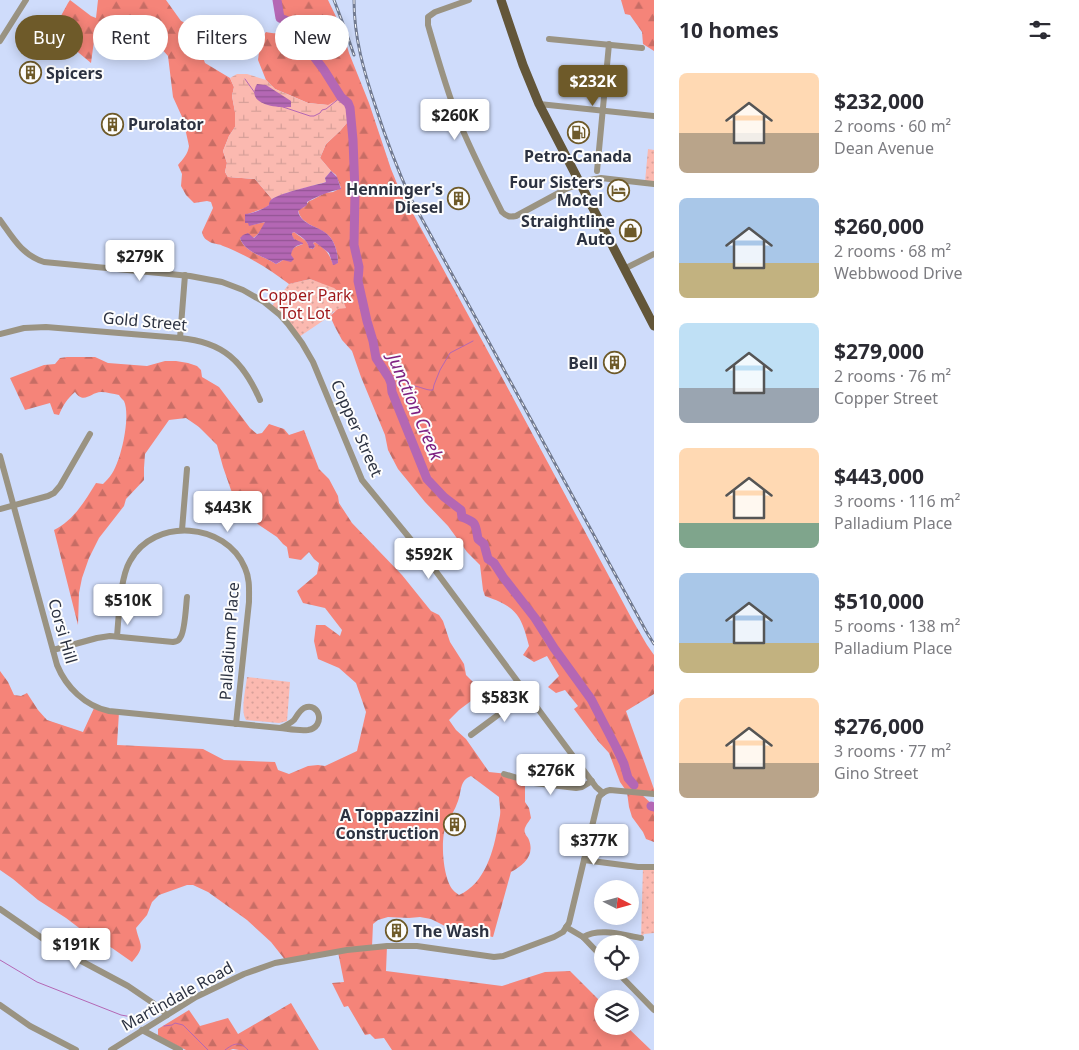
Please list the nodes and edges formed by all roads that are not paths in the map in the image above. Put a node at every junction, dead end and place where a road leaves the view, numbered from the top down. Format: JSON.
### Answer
{"nodes":[{"id":1,"x":26,"y":0,"type":"edge"},
{"id":2,"x":469,"y":0,"type":"edge"},
{"id":3,"x":501,"y":0,"type":"edge"},
{"id":4,"x":549,"y":39,"type":"dead end"},
{"id":5,"x":0,"y":42,"type":"edge"},
{"id":6,"x":609,"y":44,"type":"junction"},
{"id":7,"x":642,"y":48,"type":"dead end"},
{"id":8,"x":539,"y":104,"type":"junction"},
{"id":9,"x":603,"y":111,"type":"junction"},
{"id":10,"x":654,"y":116,"type":"edge"},
{"id":11,"x":597,"y":171,"type":"dead end"},
{"id":12,"x":580,"y":184,"type":"junction"},
{"id":13,"x":654,"y":184,"type":"edge"},
{"id":14,"x":0,"y":220,"type":"edge"},
{"id":15,"x":654,"y":254,"type":"edge"},
{"id":16,"x":624,"y":269,"type":"junction"},
{"id":17,"x":185,"y":275,"type":"junction"},
{"id":18,"x":654,"y":326,"type":"edge"},
{"id":19,"x":0,"y":334,"type":"edge"},
{"id":20,"x":180,"y":338,"type":"junction"},
{"id":21,"x":260,"y":400,"type":"dead end"},
{"id":22,"x":90,"y":434,"type":"dead end"},
{"id":23,"x":0,"y":456,"type":"edge"},
{"id":24,"x":187,"y":469,"type":"dead end"},
{"id":25,"x":14,"y":506,"type":"junction"},
{"id":26,"x":0,"y":510,"type":"edge"},
{"id":27,"x":182,"y":530,"type":"junction"},
{"id":28,"x":187,"y":597,"type":"dead end"},
{"id":29,"x":117,"y":636,"type":"junction"},
{"id":30,"x":53,"y":650,"type":"junction"},
{"id":31,"x":526,"y":694,"type":"junction"},
{"id":32,"x":236,"y":724,"type":"junction"},
{"id":33,"x":280,"y":728,"type":"junction"},
{"id":34,"x":471,"y":735,"type":"dead end"},
{"id":35,"x":504,"y":774,"type":"dead end"},
{"id":36,"x":592,"y":781,"type":"junction"},
{"id":37,"x":603,"y":793,"type":"junction"},
{"id":38,"x":654,"y":794,"type":"edge"},
{"id":39,"x":584,"y":860,"type":"junction"},
{"id":40,"x":654,"y":868,"type":"edge"},
{"id":41,"x":0,"y":909,"type":"edge"},
{"id":42,"x":566,"y":928,"type":"junction"},
{"id":43,"x":583,"y":937,"type":"junction"},
{"id":44,"x":642,"y":938,"type":"dead end"},
{"id":45,"x":594,"y":949,"type":"edge"},
{"id":46,"x":625,"y":980,"type":"edge"},
{"id":47,"x":0,"y":1006,"type":"edge"},
{"id":48,"x":654,"y":1010,"type":"edge"},
{"id":49,"x":167,"y":1014,"type":"junction"},
{"id":50,"x":142,"y":1030,"type":"junction"},
{"id":51,"x":76,"y":1050,"type":"edge"},
{"id":52,"x":111,"y":1050,"type":"edge"},
{"id":53,"x":180,"y":1050,"type":"edge"}],
"edges":[{"from":1,"to":5,"type":"street"},
{"from":2,"to":12,"type":"street"},
{"from":3,"to":8,"type":"main road"},
{"from":4,"to":6,"type":"street"},
{"from":6,"to":7,"type":"street"},
{"from":6,"to":9,"type":"street"},
{"from":8,"to":9,"type":"street"},
{"from":8,"to":12,"type":"main road"},
{"from":9,"to":10,"type":"street"},
{"from":9,"to":11,"type":"street"},
{"from":12,"to":13,"type":"street"},
{"from":12,"to":16,"type":"main road"},
{"from":14,"to":17,"type":"street","name":"Copper Street"},
{"from":15,"to":16,"type":"street"},
{"from":16,"to":18,"type":"main road"},
{"from":17,"to":20,"type":"street"},
{"from":17,"to":31,"type":"street","name":"Copper Street"},
{"from":19,"to":20,"type":"street","name":"Gold Street"},
{"from":20,"to":21,"type":"street","name":"Gold Street"},
{"from":22,"to":25,"type":"street"},
{"from":23,"to":25,"type":"street","name":"Corsi Hill"},
{"from":24,"to":27,"type":"street"},
{"from":25,"to":26,"type":"street"},
{"from":25,"to":30,"type":"street","name":"Corsi Hill"},
{"from":27,"to":29,"type":"street","name":"Palladium Place"},
{"from":27,"to":32,"type":"street","name":"Palladium Place"},
{"from":28,"to":29,"type":"street"},
{"from":29,"to":30,"type":"street"},
{"from":30,"to":32,"type":"street","name":"Corsi Hill"},
{"from":31,"to":34,"type":"street"},
{"from":31,"to":36,"type":"street","name":"Copper Street"},
{"from":32,"to":33,"type":"street","name":"Corsi Hill"},
{"from":33,"to":33,"type":"street","name":"Corsi Hill"},
{"from":35,"to":36,"type":"street"},
{"from":36,"to":37,"type":"street","name":"Copper Street"},
{"from":37,"to":38,"type":"street"},
{"from":37,"to":39,"type":"street"},
{"from":39,"to":40,"type":"street"},
{"from":39,"to":42,"type":"street"},
{"from":41,"to":49,"type":"street"},
{"from":42,"to":43,"type":"street"},
{"from":42,"to":49,"type":"street","name":"Martindale Road"},
{"from":43,"to":44,"type":"street"},
{"from":43,"to":45,"type":"street"},
{"from":46,"to":48,"type":"street"},
{"from":47,"to":51,"type":"street"},
{"from":49,"to":50,"type":"street","name":"Martindale Road"},
{"from":50,"to":52,"type":"street","name":"Martindale Road"},
{"from":50,"to":53,"type":"street"}]}
